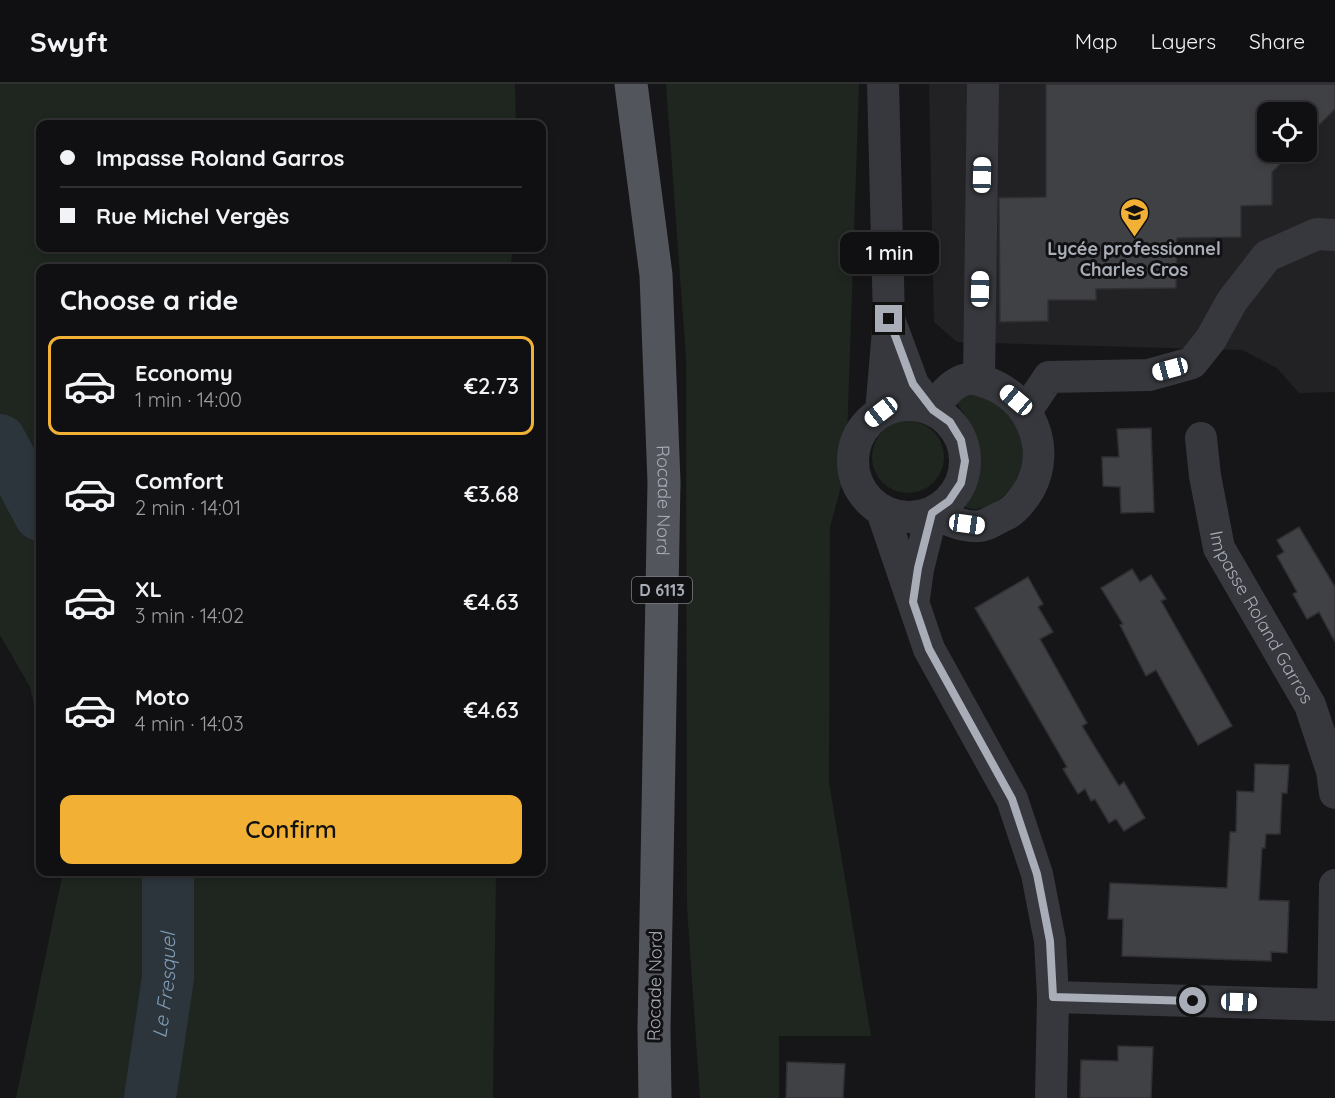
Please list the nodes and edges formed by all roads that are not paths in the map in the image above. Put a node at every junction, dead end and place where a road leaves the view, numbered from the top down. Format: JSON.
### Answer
{"nodes":[{"id":1,"x":631,"y":84,"type":"edge"},
{"id":2,"x":883,"y":84,"type":"edge"},
{"id":3,"x":983,"y":84,"type":"edge"},
{"id":4,"x":1335,"y":235,"type":"edge"},
{"id":5,"x":889,"y":319,"type":"junction"},
{"id":6,"x":979,"y":380,"type":"junction"},
{"id":7,"x":933,"y":410,"type":"junction"},
{"id":8,"x":1026,"y":411,"type":"junction"},
{"id":9,"x":881,"y":412,"type":"junction"},
{"id":10,"x":1201,"y":438,"type":"dead end"},
{"id":11,"x":882,"y":511,"type":"junction"},
{"id":12,"x":932,"y":513,"type":"junction"},
{"id":13,"x":913,"y":602,"type":"junction"},
{"id":14,"x":1335,"y":793,"type":"edge"},
{"id":15,"x":1335,"y":885,"type":"edge"},
{"id":16,"x":1053,"y":997,"type":"junction"},
{"id":17,"x":656,"y":1098,"type":"edge"},
{"id":18,"x":1051,"y":1098,"type":"edge"}],
"edges":[{"from":1,"to":17,"type":"main road","name":"Rocade Nord","number":"D 6113"},
{"from":2,"to":5,"type":"street"},
{"from":3,"to":6,"type":"street"},
{"from":4,"to":8,"type":"street"},
{"from":5,"to":7,"type":"street"},
{"from":5,"to":9,"type":"street"},
{"from":6,"to":7,"type":"street"},
{"from":6,"to":8,"type":"street"},
{"from":7,"to":9,"type":"street"},
{"from":7,"to":12,"type":"street"},
{"from":8,"to":12,"type":"street"},
{"from":9,"to":11,"type":"street"},
{"from":10,"to":14,"type":"street","name":"Impasse Roland Garros"},
{"from":11,"to":12,"type":"street"},
{"from":11,"to":13,"type":"street"},
{"from":12,"to":13,"type":"street"},
{"from":13,"to":16,"type":"street"},
{"from":15,"to":16,"type":"street"},
{"from":16,"to":18,"type":"street"}]}
